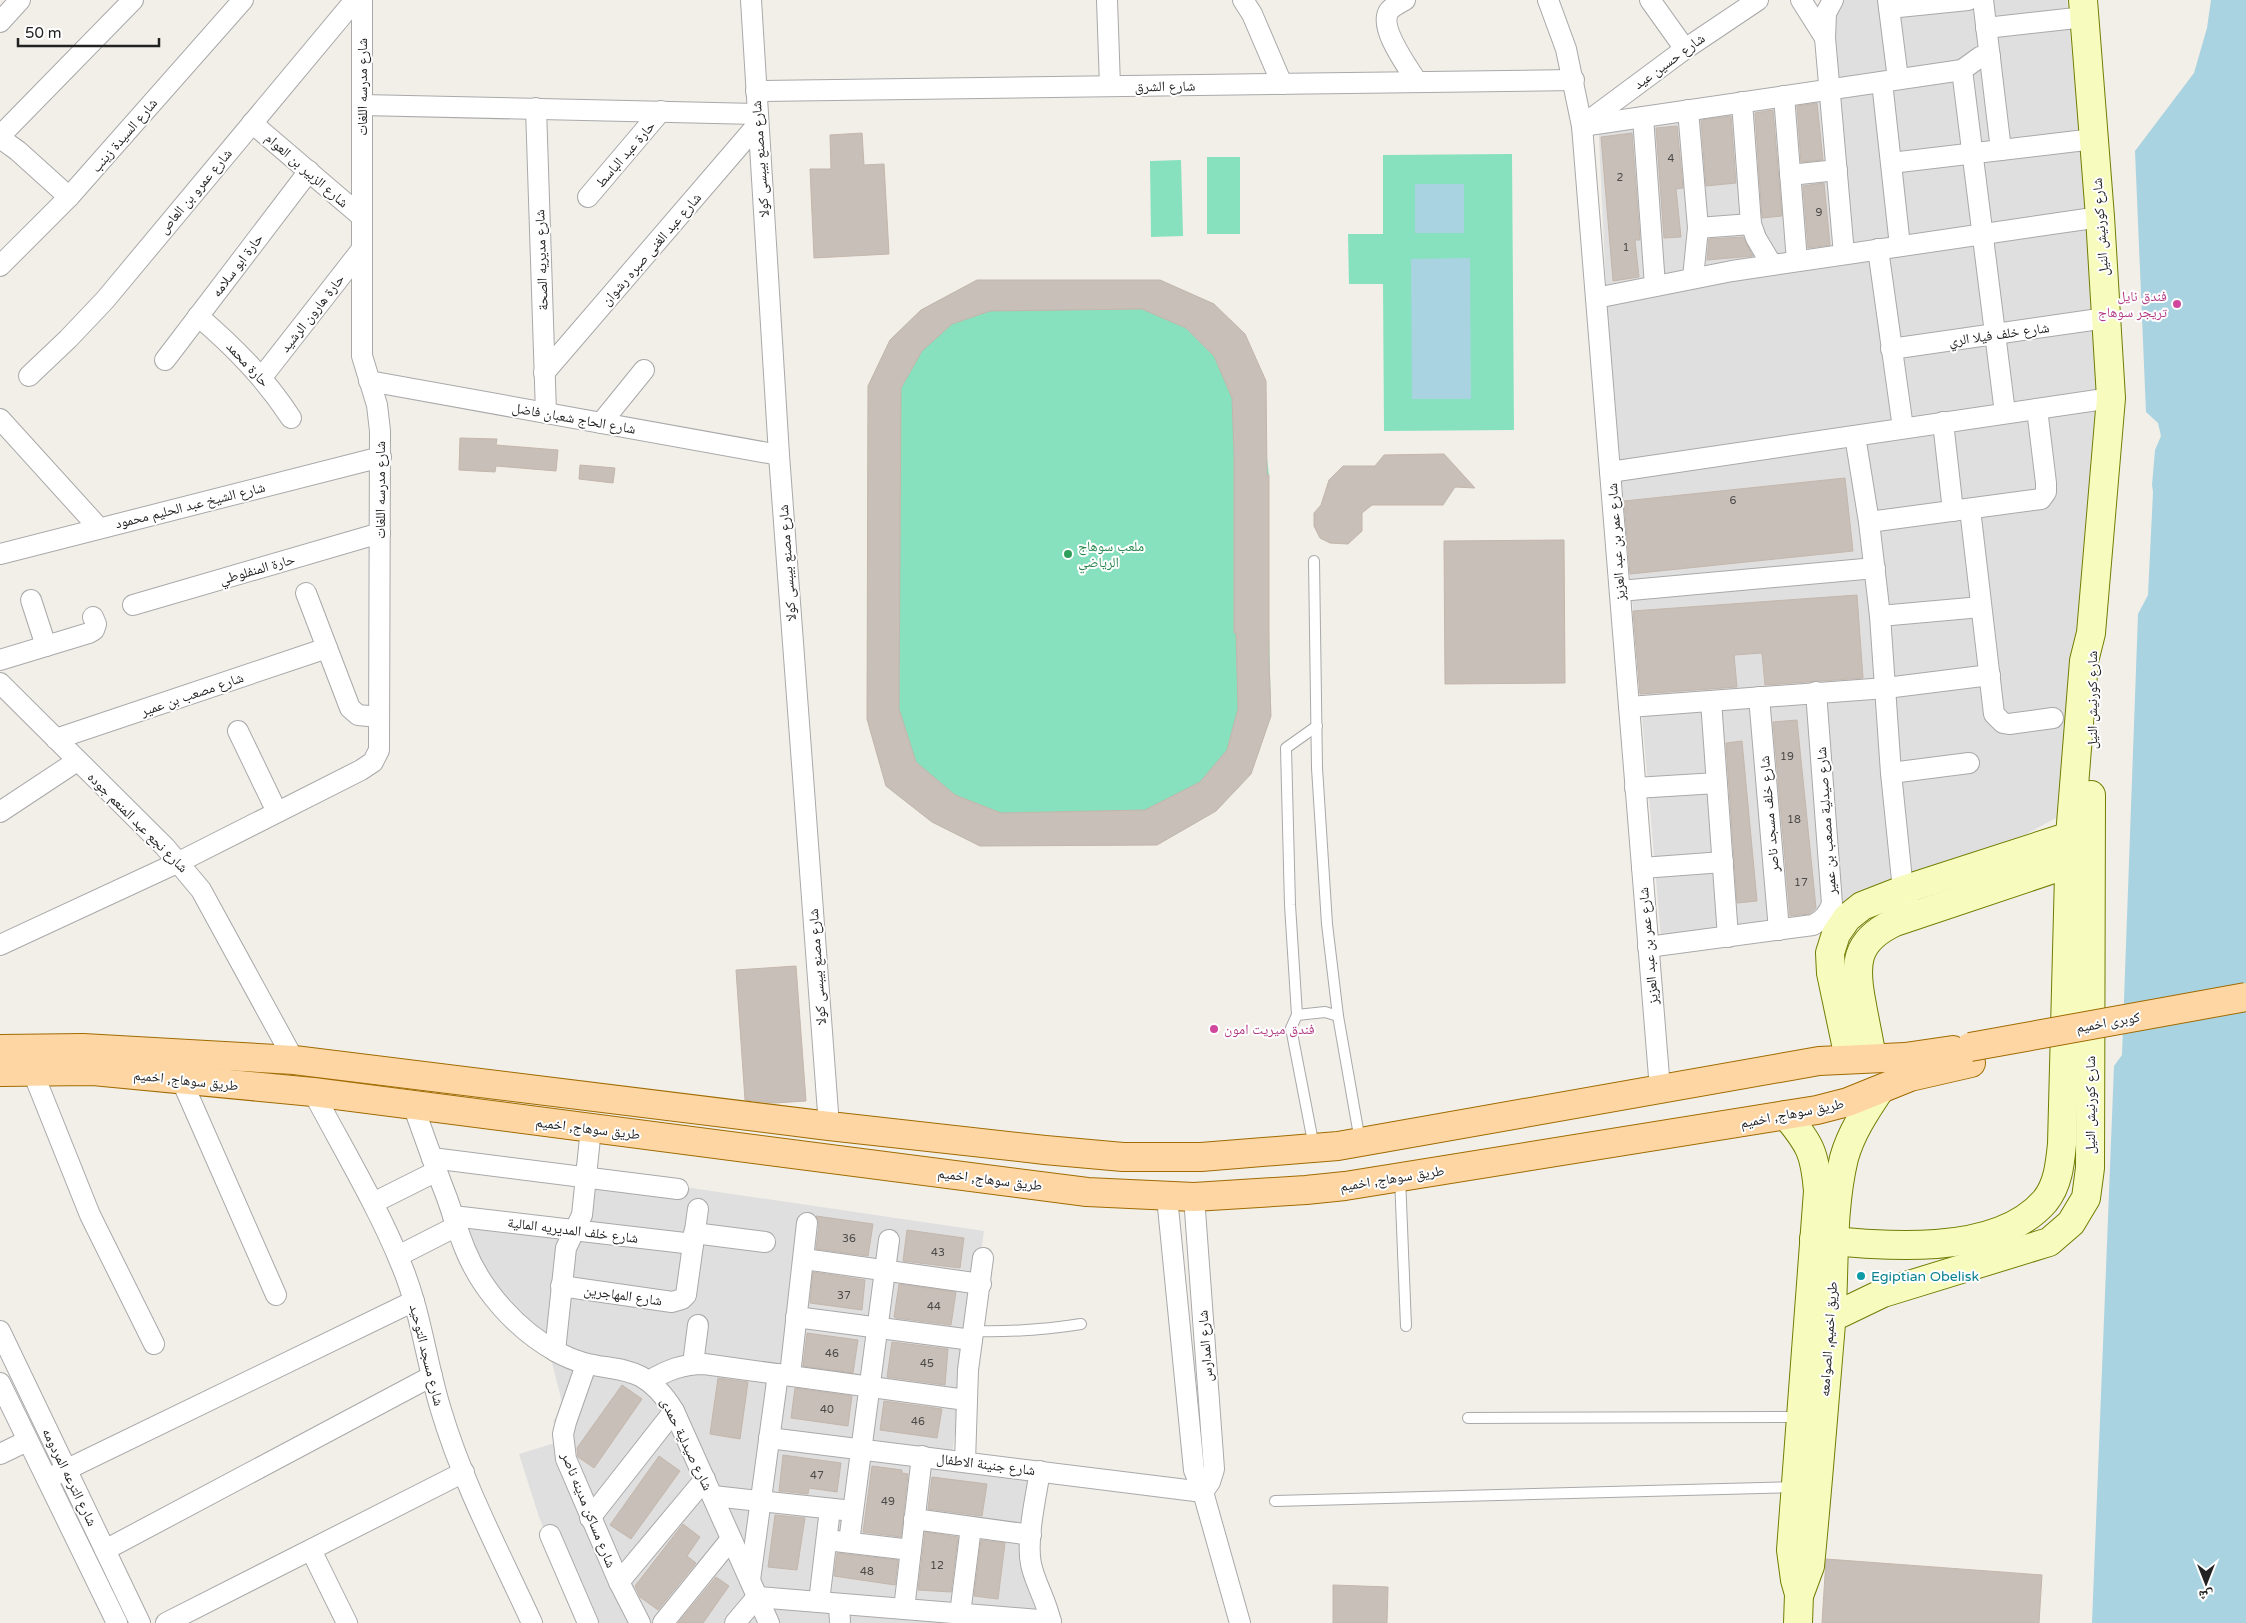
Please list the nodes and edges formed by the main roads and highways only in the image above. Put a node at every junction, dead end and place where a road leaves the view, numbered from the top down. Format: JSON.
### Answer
{"nodes":[{"id":1,"x":2084,"y":9,"type":"edge"},
{"id":2,"x":2080,"y":847,"type":"junction"},
{"id":3,"x":2246,"y":997,"type":"edge"},
{"id":4,"x":2246,"y":1012,"type":"edge"},
{"id":5,"x":0,"y":1049,"type":"edge"},
{"id":6,"x":1970,"y":1055,"type":"junction"},
{"id":7,"x":1861,"y":1058,"type":"junction"},
{"id":8,"x":0,"y":1072,"type":"edge"},
{"id":9,"x":1879,"y":1091,"type":"junction"},
{"id":10,"x":1786,"y":1115,"type":"junction"},
{"id":11,"x":1337,"y":1145,"type":"junction"},
{"id":12,"x":1345,"y":1186,"type":"junction"},
{"id":13,"x":1824,"y":1240,"type":"junction"},
{"id":14,"x":1831,"y":1318,"type":"junction"},
{"id":15,"x":1808,"y":1334,"type":"junction"},
{"id":16,"x":1812,"y":1418,"type":"junction"},
{"id":17,"x":1798,"y":1623,"type":"edge"}],
"edges":[{"from":1,"to":2,"type":"main road","name":"شارع كورنيش النيل"},
{"from":2,"to":7,"type":"main road"},
{"from":2,"to":7,"type":"main road"},
{"from":2,"to":13,"type":"main road","name":"شارع كورنيش النيل"},
{"from":2,"to":14,"type":"main road","name":"شارع كورنيش النيل"},
{"from":3,"to":6,"type":"main road","name":"كوبرى اخميم","bridge":true},
{"from":4,"to":6,"type":"main road","name":"كوبرى اخميم"},
{"from":5,"to":11,"type":"main road","name":"طريق سوهاج, اخميم"},
{"from":6,"to":7,"type":"main road","name":"طريق سوهاج, اخميم"},
{"from":6,"to":9,"type":"main road","name":"طريق سوهاج, اخميم"},
{"from":7,"to":11,"type":"main road","name":"طريق سوهاج, اخميم"},
{"from":8,"to":12,"type":"main road","name":"طريق سوهاج, اخميم"},
{"from":9,"to":10,"type":"main road","name":"طريق سوهاج, اخميم"},
{"from":9,"to":13,"type":"main road","name":"طريق اخميم, الصوامعه"},
{"from":10,"to":12,"type":"main road","name":"طريق سوهاج, اخميم"},
{"from":10,"to":13,"type":"main road","name":"طريق اخميم, الصوامعه"},
{"from":11,"to":12,"type":"main road"},
{"from":13,"to":14,"type":"main road","name":"طريق اخميم, الصوامعه"},
{"from":13,"to":15,"type":"main road","name":"طريق اخميم, الصوامعه"},
{"from":14,"to":15,"type":"main road","name":"شارع كورنيش النيل"},
{"from":14,"to":16,"type":"main road","name":"طريق اخميم, الصوامعه"},
{"from":15,"to":16,"type":"main road","name":"طريق اخميم, الصوامعه"},
{"from":16,"to":17,"type":"main road","name":"طريق اخميم, الصوامعه"}]}
